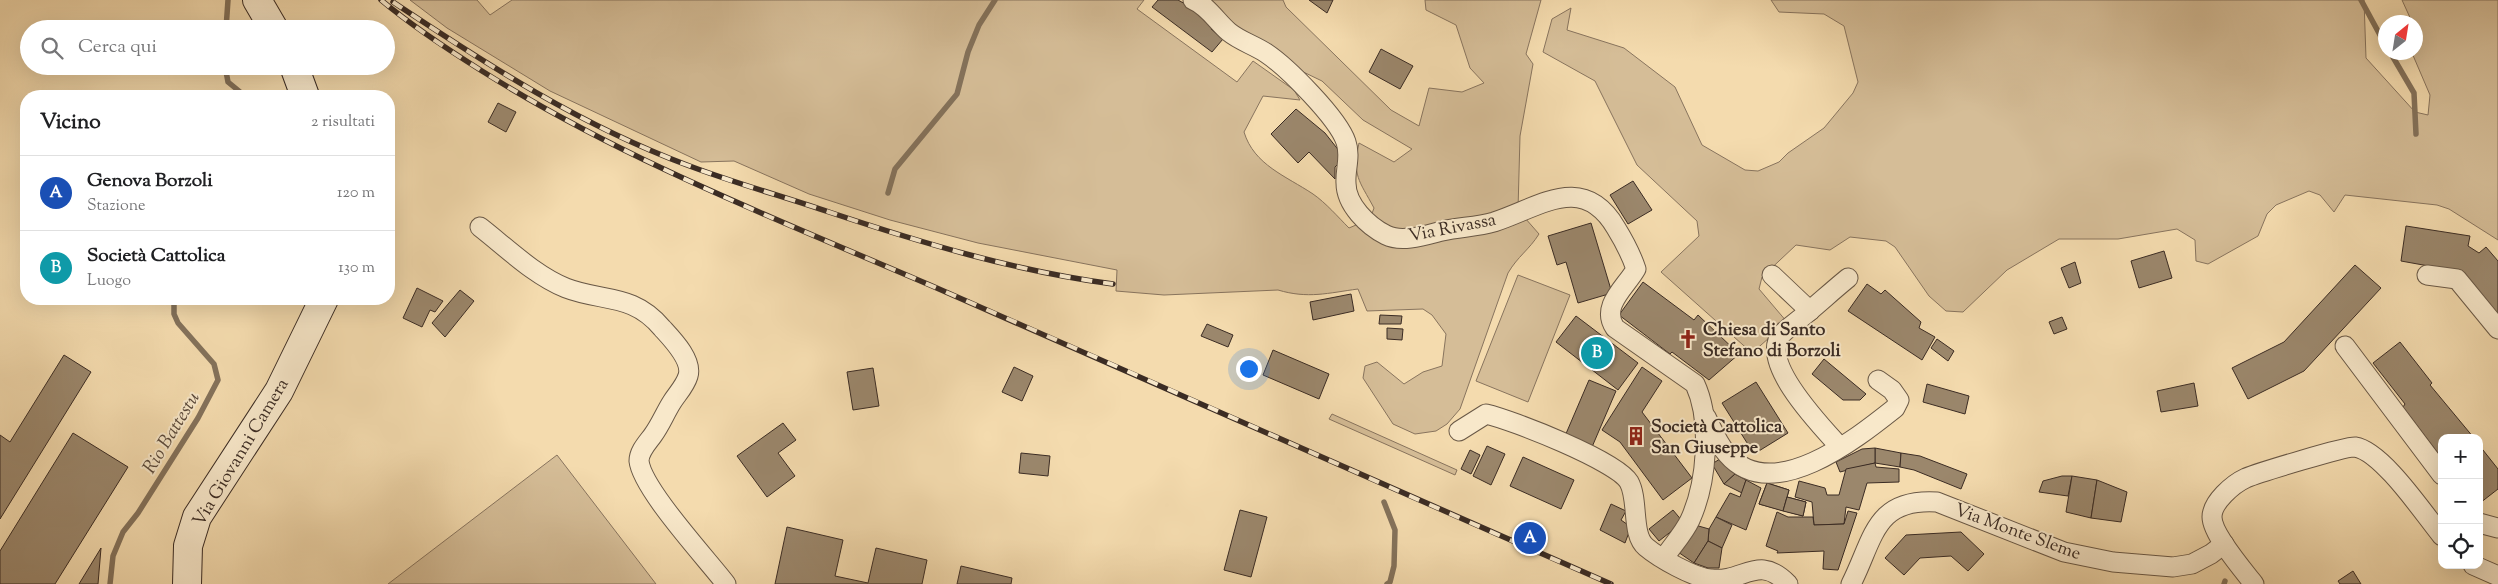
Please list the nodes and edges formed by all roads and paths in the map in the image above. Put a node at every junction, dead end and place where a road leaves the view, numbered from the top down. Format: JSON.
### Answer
{"nodes":[{"id":1,"x":1193,"y":0,"type":"edge"},
{"id":2,"x":257,"y":1,"type":"edge"},
{"id":3,"x":269,"y":20,"type":"edge"},
{"id":4,"x":297,"y":75,"type":"edge"},
{"id":5,"x":303,"y":90,"type":"edge"},
{"id":6,"x":480,"y":227,"type":"dead end"},
{"id":7,"x":1772,"y":275,"type":"dead end"},
{"id":8,"x":2427,"y":275,"type":"dead end"},
{"id":9,"x":1848,"y":278,"type":"dead end"},
{"id":10,"x":1810,"y":311,"type":"junction"},
{"id":11,"x":312,"y":312,"type":"edge"},
{"id":12,"x":2498,"y":329,"type":"edge"},
{"id":13,"x":2345,"y":346,"type":"dead end"},
{"id":14,"x":1878,"y":380,"type":"dead end"},
{"id":15,"x":1706,"y":417,"type":"junction"},
{"id":16,"x":1459,"y":431,"type":"dead end"},
{"id":17,"x":1840,"y":447,"type":"junction"},
{"id":18,"x":2438,"y":470,"type":"edge"},
{"id":19,"x":2483,"y":524,"type":"edge"},
{"id":20,"x":2498,"y":528,"type":"edge"},
{"id":21,"x":2438,"y":531,"type":"edge"},
{"id":22,"x":2224,"y":544,"type":"junction"},
{"id":23,"x":1664,"y":558,"type":"junction"},
{"id":24,"x":2482,"y":569,"type":"edge"},
{"id":25,"x":2498,"y":576,"type":"edge"},
{"id":26,"x":187,"y":584,"type":"edge"},
{"id":27,"x":726,"y":584,"type":"edge"},
{"id":28,"x":1788,"y":584,"type":"edge"},
{"id":29,"x":1851,"y":584,"type":"edge"},
{"id":30,"x":2254,"y":584,"type":"edge"}],
"edges":[{"from":1,"to":15,"type":"street","name":"Via Rivassa"},
{"from":2,"to":3,"type":"street"},
{"from":4,"to":5,"type":"street"},
{"from":6,"to":27,"type":"street"},
{"from":7,"to":10,"type":"street"},
{"from":8,"to":12,"type":"street"},
{"from":9,"to":10,"type":"street"},
{"from":10,"to":17,"type":"street"},
{"from":11,"to":26,"type":"street","name":"Via Giovanni Camera"},
{"from":13,"to":18,"type":"street"},
{"from":14,"to":17,"type":"street"},
{"from":15,"to":17,"type":"street"},
{"from":15,"to":23,"type":"street"},
{"from":16,"to":23,"type":"street"},
{"from":19,"to":20,"type":"street"},
{"from":21,"to":22,"type":"street"},
{"from":22,"to":29,"type":"street","name":"Via Monte Sleme"},
{"from":22,"to":30,"type":"street"},
{"from":23,"to":28,"type":"street"},
{"from":24,"to":25,"type":"street"}]}
